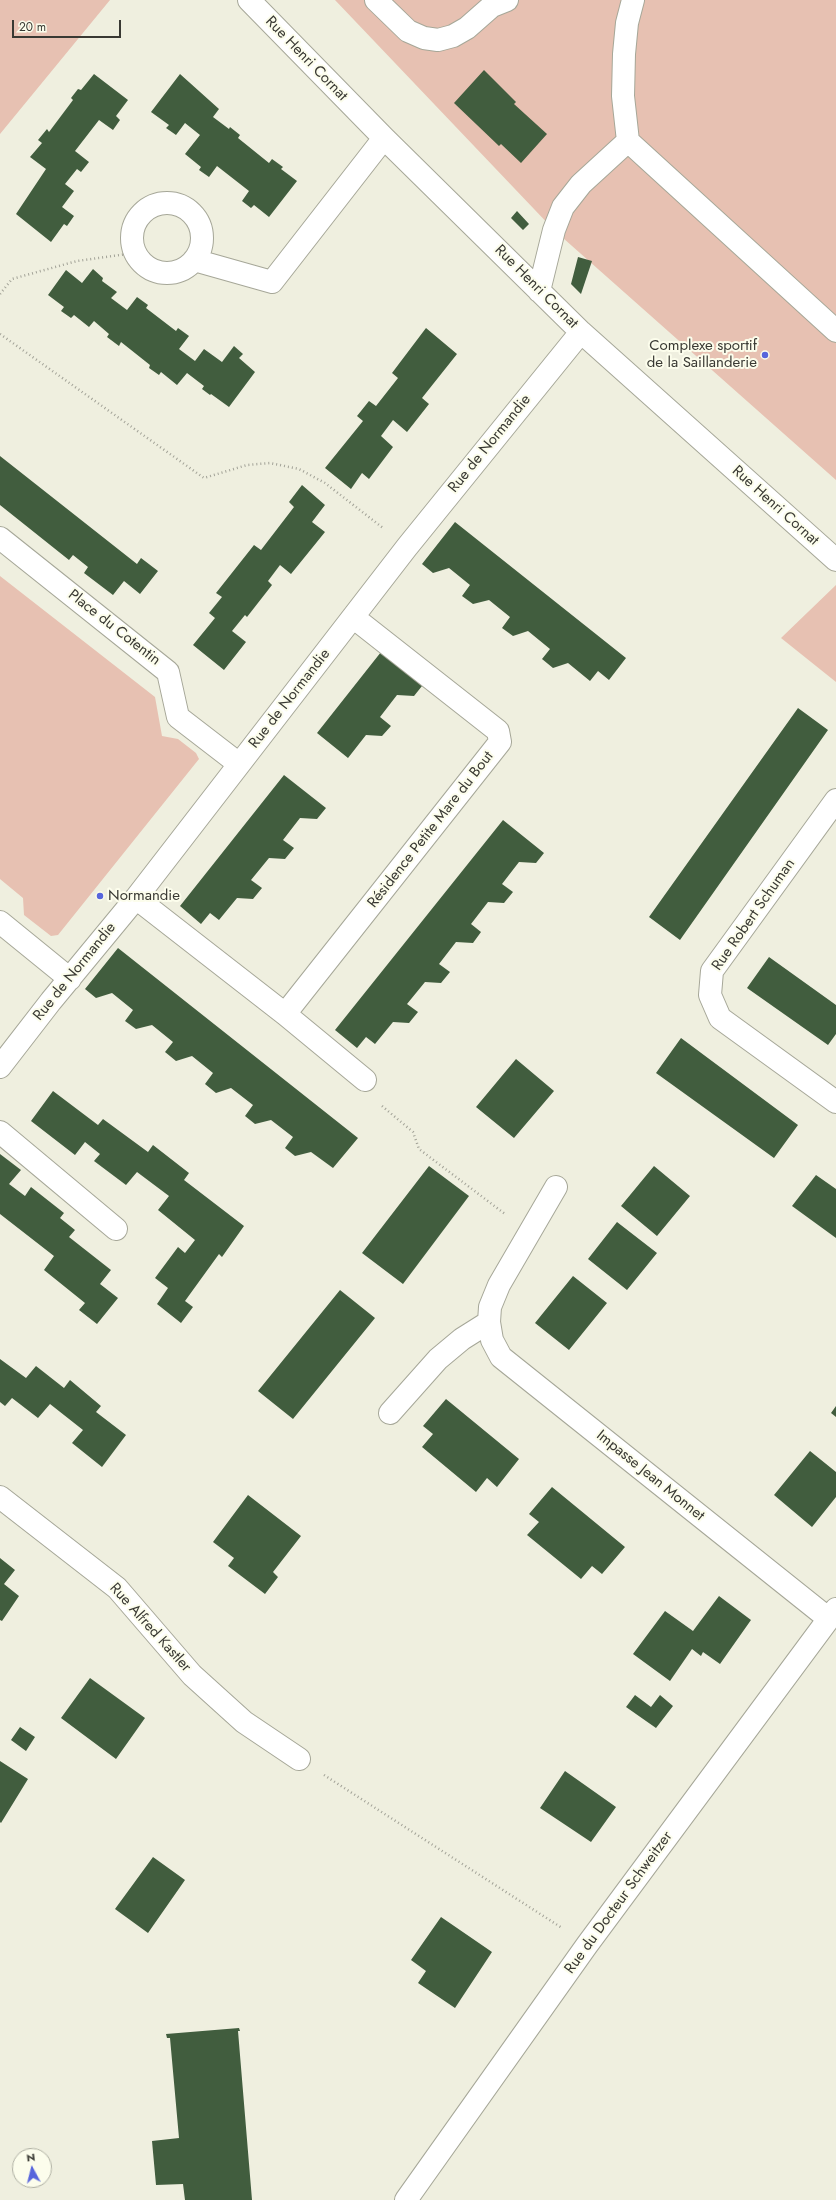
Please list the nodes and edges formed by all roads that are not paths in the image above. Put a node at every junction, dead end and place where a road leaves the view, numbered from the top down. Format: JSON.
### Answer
{"nodes":[{"id":1,"x":249,"y":0,"type":"edge"},
{"id":2,"x":376,"y":0,"type":"edge"},
{"id":3,"x":508,"y":0,"type":"edge"},
{"id":4,"x":633,"y":0,"type":"edge"},
{"id":5,"x":384,"y":138,"type":"junction"},
{"id":6,"x":628,"y":141,"type":"junction"},
{"id":7,"x":194,"y":260,"type":"junction"},
{"id":8,"x":539,"y":291,"type":"junction"},
{"id":9,"x":836,"y":331,"type":"edge"},
{"id":10,"x":581,"y":332,"type":"junction"},
{"id":11,"x":0,"y":538,"type":"edge"},
{"id":12,"x":836,"y":560,"type":"edge"},
{"id":13,"x":353,"y":617,"type":"junction"},
{"id":14,"x":239,"y":764,"type":"junction"},
{"id":15,"x":836,"y":800,"type":"edge"},
{"id":16,"x":136,"y":898,"type":"junction"},
{"id":17,"x":0,"y":922,"type":"edge"},
{"id":18,"x":70,"y":979,"type":"junction"},
{"id":19,"x":285,"y":1014,"type":"junction"},
{"id":20,"x":0,"y":1067,"type":"edge"},
{"id":21,"x":365,"y":1080,"type":"road end"},
{"id":22,"x":836,"y":1102,"type":"edge"},
{"id":23,"x":0,"y":1132,"type":"edge"},
{"id":24,"x":556,"y":1187,"type":"dead end"},
{"id":25,"x":116,"y":1229,"type":"dead end"},
{"id":26,"x":489,"y":1322,"type":"junction"},
{"id":27,"x":390,"y":1413,"type":"dead end"},
{"id":28,"x":0,"y":1497,"type":"edge"},
{"id":29,"x":832,"y":1614,"type":"edge"},
{"id":30,"x":299,"y":1759,"type":"road end"},
{"id":31,"x":406,"y":2200,"type":"edge"}],
"edges":[{"from":1,"to":5,"type":"street","name":"Rue Henri Cornat"},
{"from":2,"to":3,"type":"street"},
{"from":4,"to":6,"type":"street"},
{"from":5,"to":7,"type":"street"},
{"from":5,"to":8,"type":"street","name":"Rue Henri Cornat"},
{"from":6,"to":8,"type":"street"},
{"from":6,"to":9,"type":"street"},
{"from":7,"to":7,"type":"street"},
{"from":8,"to":10,"type":"street","name":"Rue Henri Cornat"},
{"from":10,"to":12,"type":"street","name":"Rue Henri Cornat"},
{"from":10,"to":13,"type":"street","name":"Rue de Normandie"},
{"from":11,"to":14,"type":"street","name":"Place du Cotentin"},
{"from":13,"to":14,"type":"street","name":"Rue de Normandie"},
{"from":13,"to":19,"type":"street","name":"Résidence Petite Mare du Bout"},
{"from":14,"to":16,"type":"street","name":"Rue de Normandie"},
{"from":15,"to":22,"type":"street","name":"Rue Robert Schuman"},
{"from":16,"to":18,"type":"street","name":"Rue de Normandie"},
{"from":16,"to":19,"type":"street"},
{"from":17,"to":18,"type":"street"},
{"from":18,"to":20,"type":"street","name":"Rue de Normandie"},
{"from":19,"to":21,"type":"street"},
{"from":23,"to":25,"type":"street"},
{"from":24,"to":26,"type":"street","name":"Impasse Jean Monnet"},
{"from":26,"to":27,"type":"street"},
{"from":26,"to":29,"type":"street","name":"Impasse Jean Monnet"},
{"from":28,"to":30,"type":"street","name":"Rue Alfred Kastler"},
{"from":29,"to":31,"type":"street","name":"Rue du Docteur Schweitzer"}]}
